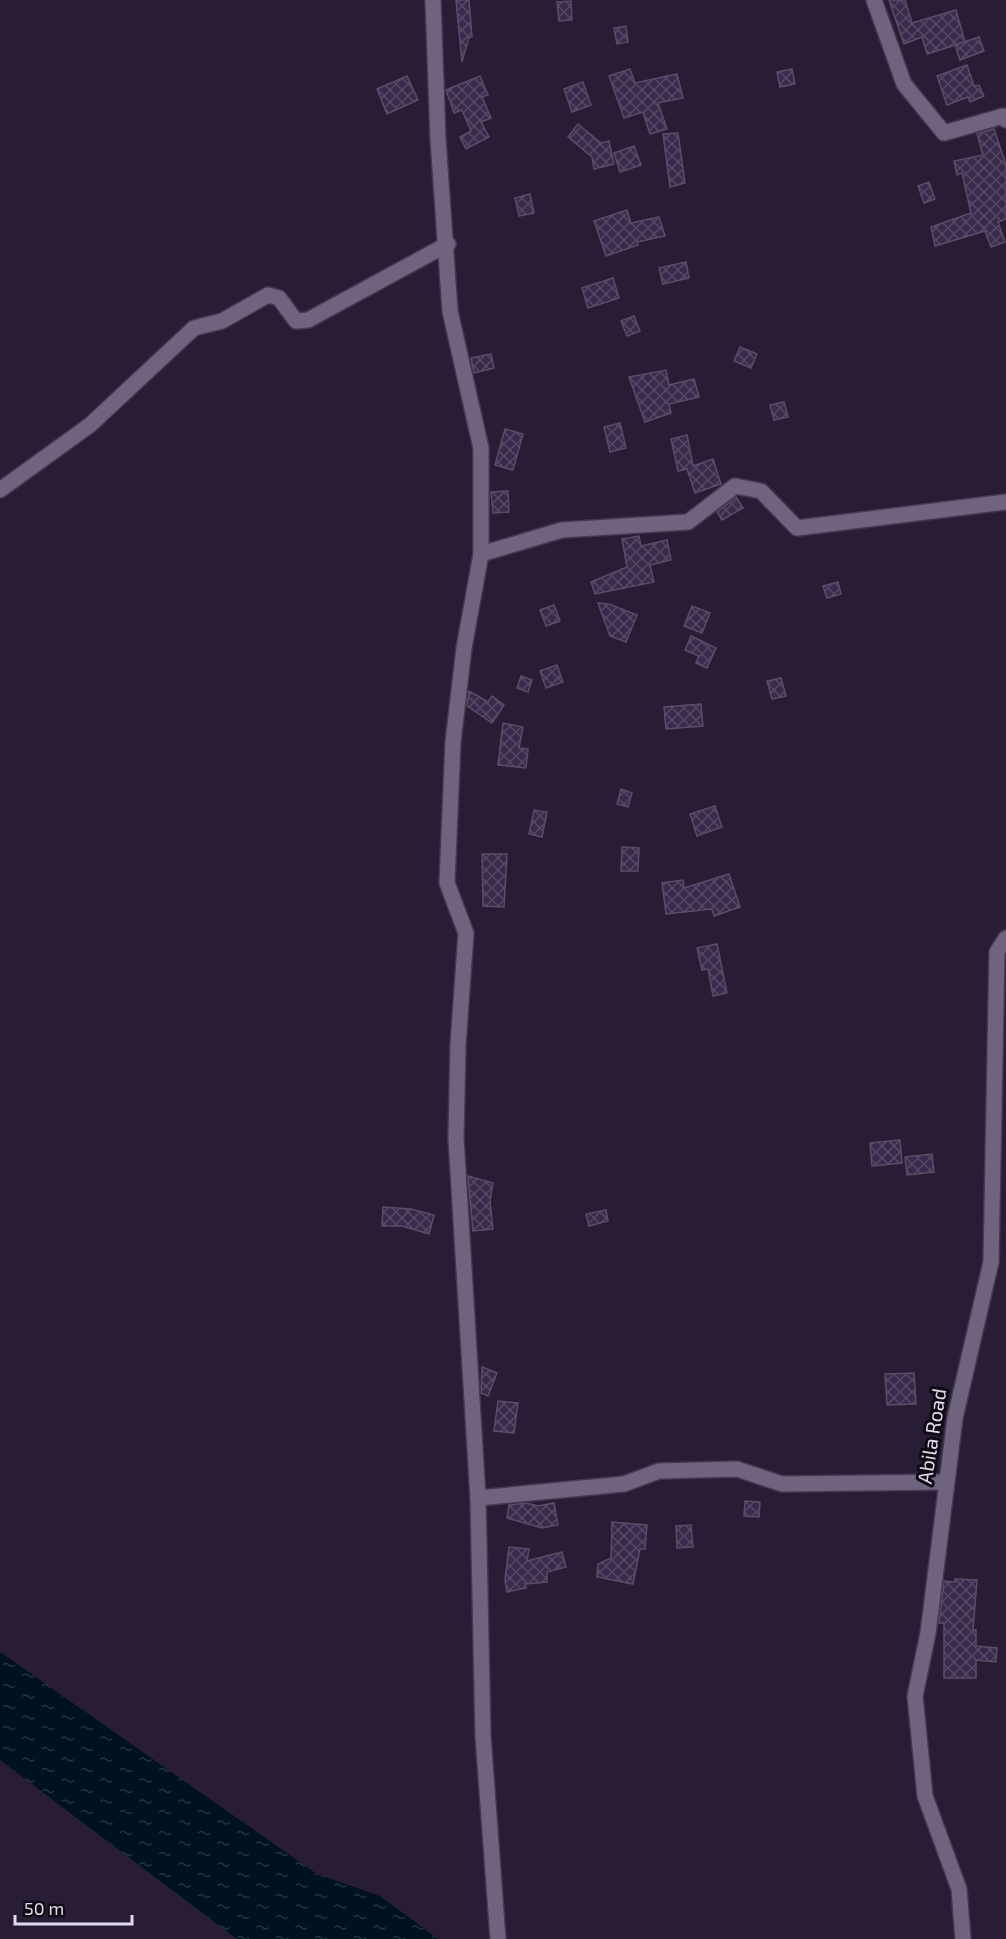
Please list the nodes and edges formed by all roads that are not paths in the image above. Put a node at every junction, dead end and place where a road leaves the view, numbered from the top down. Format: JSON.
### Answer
{"nodes":[{"id":1,"x":433,"y":0,"type":"edge"},
{"id":2,"x":874,"y":0,"type":"edge"},
{"id":3,"x":1006,"y":120,"type":"edge"},
{"id":4,"x":448,"y":244,"type":"junction"},
{"id":5,"x":0,"y":490,"type":"edge"},
{"id":6,"x":1006,"y":502,"type":"edge"},
{"id":7,"x":481,"y":554,"type":"junction"},
{"id":8,"x":1006,"y":938,"type":"edge"},
{"id":9,"x":945,"y":1482,"type":"junction"},
{"id":10,"x":478,"y":1498,"type":"junction"},
{"id":11,"x":498,"y":1939,"type":"edge"},
{"id":12,"x":963,"y":1939,"type":"edge"}],
"edges":[{"from":1,"to":4,"type":"street"},
{"from":2,"to":3,"type":"street"},
{"from":4,"to":5,"type":"street"},
{"from":4,"to":7,"type":"street"},
{"from":6,"to":7,"type":"street"},
{"from":7,"to":10,"type":"street"},
{"from":8,"to":9,"type":"street","name":"Abila Road"},
{"from":9,"to":10,"type":"street"},
{"from":9,"to":12,"type":"street","name":"Abila Road"},
{"from":10,"to":11,"type":"street"}]}
